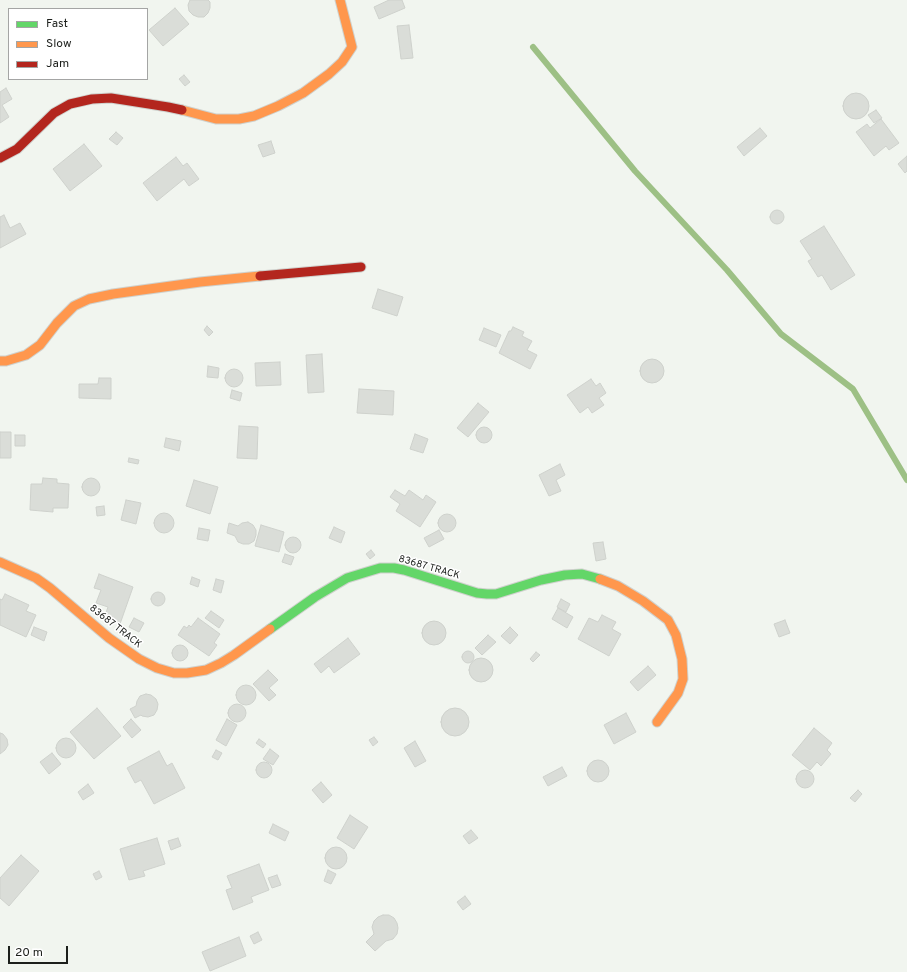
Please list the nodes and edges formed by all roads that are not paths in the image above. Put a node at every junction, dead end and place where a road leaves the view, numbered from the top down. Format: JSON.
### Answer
{"nodes":[{"id":1,"x":340,"y":0,"type":"edge"},
{"id":2,"x":0,"y":158,"type":"edge"},
{"id":3,"x":361,"y":267,"type":"dead end"},
{"id":4,"x":0,"y":361,"type":"edge"},
{"id":5,"x":0,"y":562,"type":"edge"},
{"id":6,"x":656,"y":722,"type":"dead end"}],
"edges":[{"from":1,"to":2,"type":"street"},
{"from":3,"to":4,"type":"street"},
{"from":5,"to":6,"type":"street","name":"83687 TRACK"}]}
